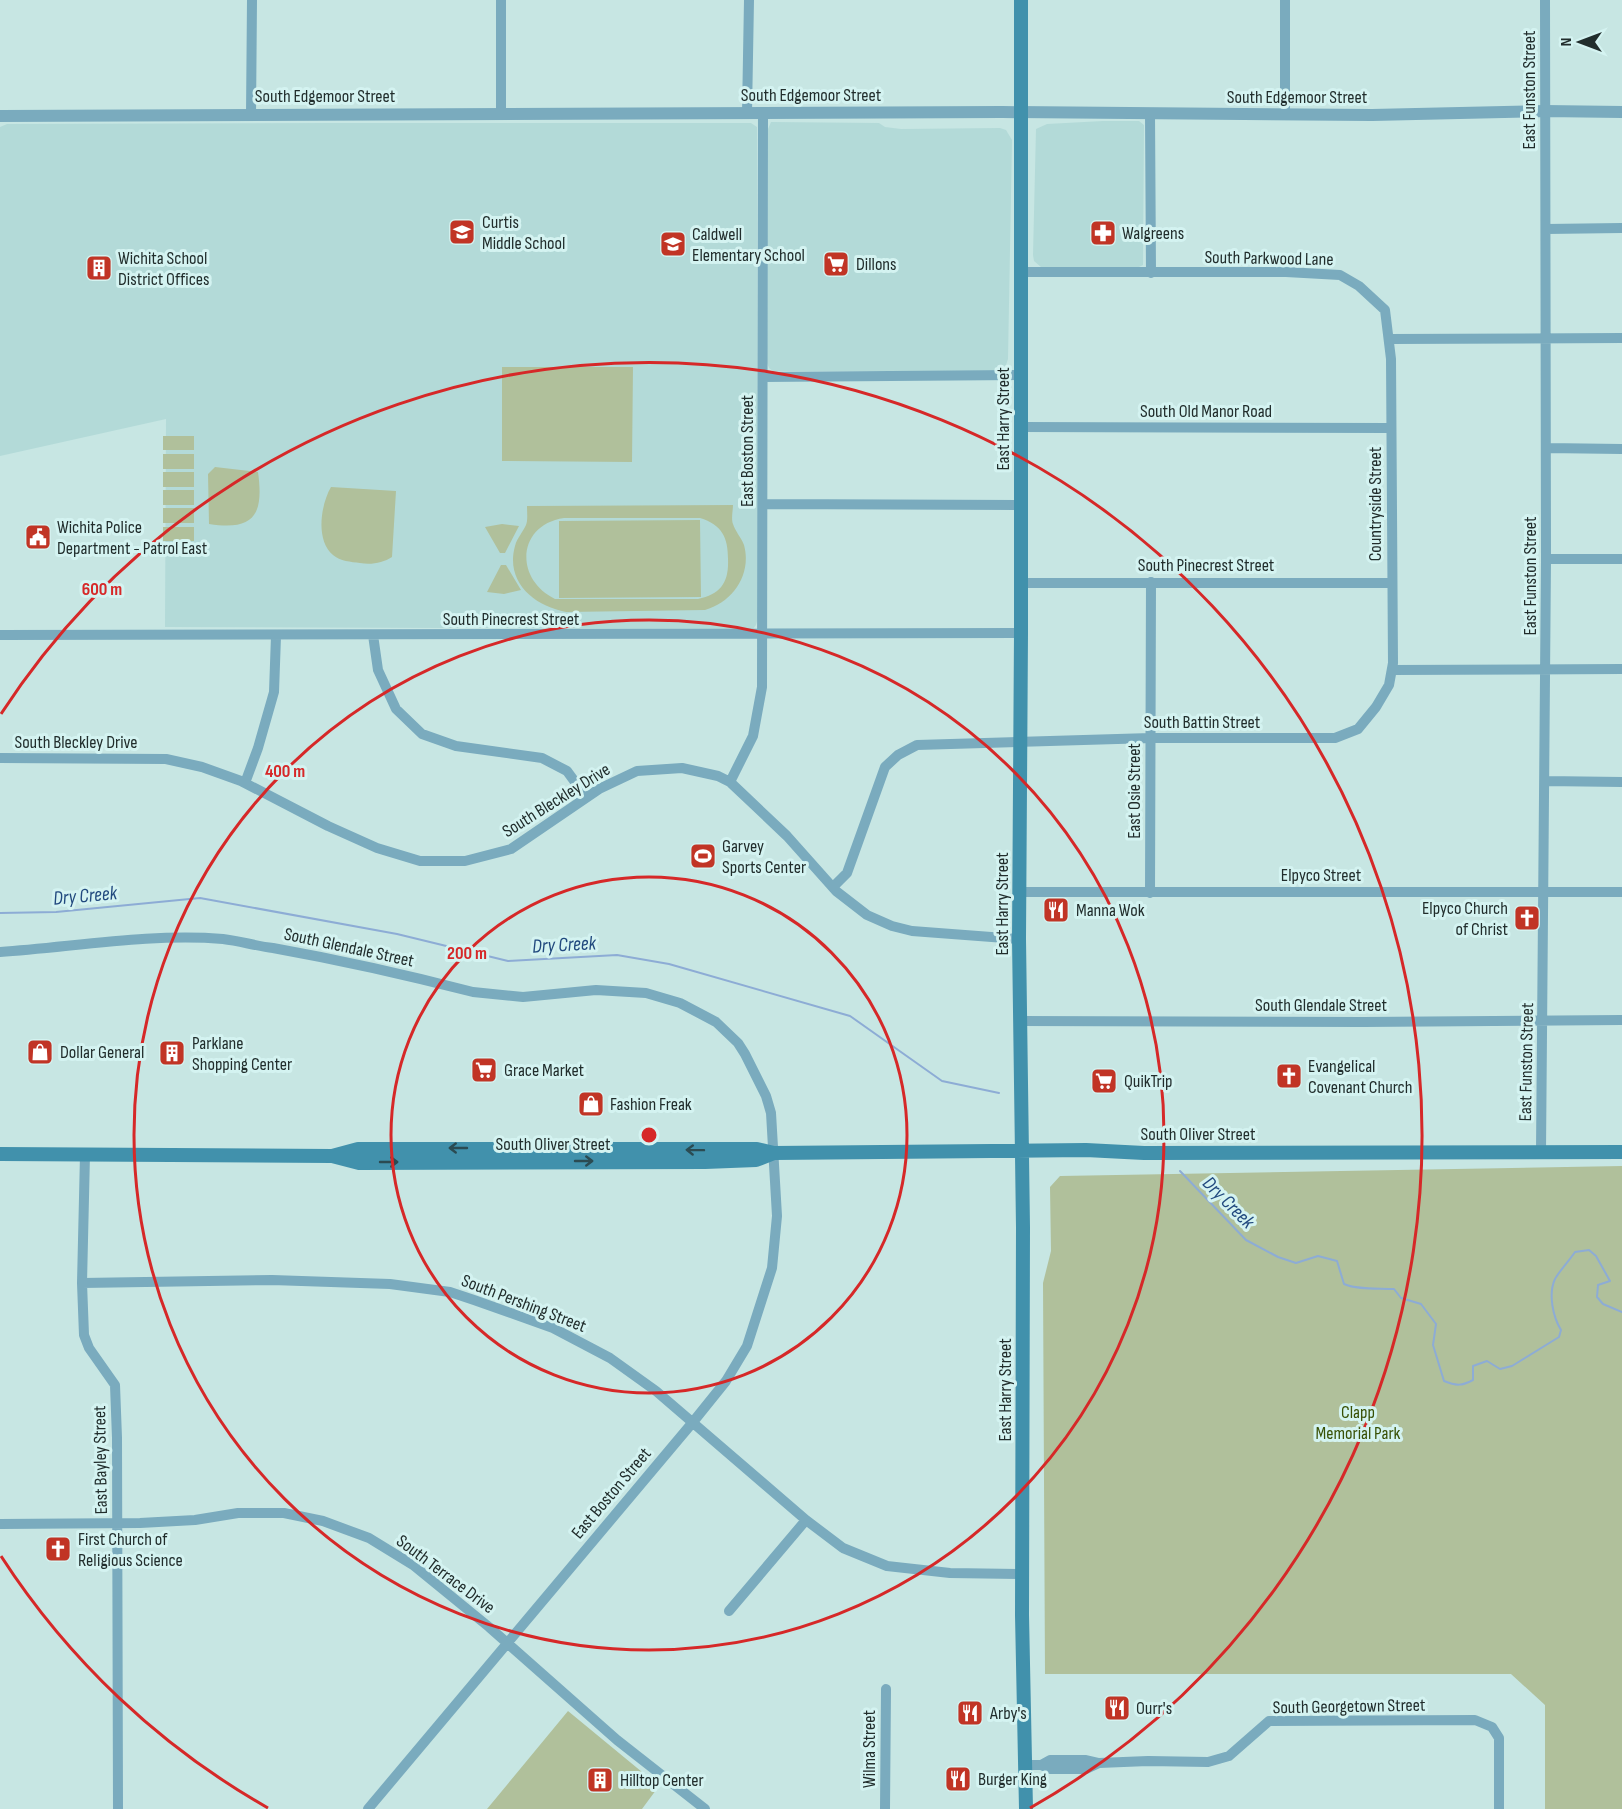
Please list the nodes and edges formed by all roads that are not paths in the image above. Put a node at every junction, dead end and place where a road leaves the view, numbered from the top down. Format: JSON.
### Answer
{"nodes":[{"id":1,"x":252,"y":0,"type":"edge"},
{"id":2,"x":501,"y":0,"type":"edge"},
{"id":3,"x":749,"y":0,"type":"edge"},
{"id":4,"x":1021,"y":0,"type":"edge"},
{"id":5,"x":1286,"y":0,"type":"edge"},
{"id":6,"x":1545,"y":0,"type":"edge"},
{"id":7,"x":1545,"y":111,"type":"junction"},
{"id":8,"x":1622,"y":112,"type":"edge"},
{"id":9,"x":747,"y":113,"type":"junction"},
{"id":10,"x":763,"y":113,"type":"junction"},
{"id":11,"x":1021,"y":113,"type":"junction"},
{"id":12,"x":501,"y":114,"type":"junction"},
{"id":13,"x":1150,"y":114,"type":"junction"},
{"id":14,"x":251,"y":115,"type":"junction"},
{"id":15,"x":1285,"y":115,"type":"junction"},
{"id":16,"x":0,"y":116,"type":"edge"},
{"id":17,"x":1622,"y":228,"type":"edge"},
{"id":18,"x":1546,"y":229,"type":"junction"},
{"id":19,"x":1021,"y":272,"type":"junction"},
{"id":20,"x":1151,"y":273,"type":"junction"},
{"id":21,"x":1546,"y":338,"type":"junction"},
{"id":22,"x":1622,"y":338,"type":"edge"},
{"id":23,"x":1389,"y":339,"type":"junction"},
{"id":24,"x":1021,"y":375,"type":"junction"},
{"id":25,"x":763,"y":376,"type":"junction"},
{"id":26,"x":1021,"y":427,"type":"junction"},
{"id":27,"x":1391,"y":428,"type":"junction"},
{"id":28,"x":1546,"y":448,"type":"junction"},
{"id":29,"x":1622,"y":449,"type":"edge"},
{"id":30,"x":764,"y":504,"type":"junction"},
{"id":31,"x":1021,"y":505,"type":"junction"},
{"id":32,"x":1546,"y":559,"type":"junction"},
{"id":33,"x":1622,"y":559,"type":"edge"},
{"id":34,"x":1151,"y":582,"type":"junction"},
{"id":35,"x":1021,"y":583,"type":"junction"},
{"id":36,"x":1391,"y":583,"type":"junction"},
{"id":37,"x":762,"y":633,"type":"junction"},
{"id":38,"x":1021,"y":633,"type":"junction"},
{"id":39,"x":0,"y":635,"type":"edge"},
{"id":40,"x":373,"y":635,"type":"junction"},
{"id":41,"x":276,"y":636,"type":"junction"},
{"id":42,"x":1392,"y":669,"type":"junction"},
{"id":43,"x":1622,"y":669,"type":"edge"},
{"id":44,"x":1546,"y":670,"type":"junction"},
{"id":45,"x":1151,"y":738,"type":"junction"},
{"id":46,"x":1021,"y":743,"type":"junction"},
{"id":47,"x":0,"y":758,"type":"edge"},
{"id":48,"x":1545,"y":781,"type":"junction"},
{"id":49,"x":730,"y":782,"type":"junction"},
{"id":50,"x":1622,"y":782,"type":"edge"},
{"id":51,"x":245,"y":783,"type":"junction"},
{"id":52,"x":586,"y":797,"type":"junction"},
{"id":53,"x":833,"y":888,"type":"junction"},
{"id":54,"x":1019,"y":892,"type":"junction"},
{"id":55,"x":1545,"y":892,"type":"junction"},
{"id":56,"x":1622,"y":892,"type":"edge"},
{"id":57,"x":1150,"y":893,"type":"junction"},
{"id":58,"x":1019,"y":939,"type":"junction"},
{"id":59,"x":0,"y":952,"type":"edge"},
{"id":60,"x":1543,"y":1020,"type":"junction"},
{"id":61,"x":1622,"y":1020,"type":"edge"},
{"id":62,"x":1020,"y":1022,"type":"junction"},
{"id":63,"x":1021,"y":1150,"type":"junction"},
{"id":64,"x":1541,"y":1152,"type":"junction"},
{"id":65,"x":1622,"y":1152,"type":"edge"},
{"id":66,"x":774,"y":1153,"type":"junction"},
{"id":67,"x":0,"y":1154,"type":"edge"},
{"id":68,"x":85,"y":1155,"type":"junction"},
{"id":69,"x":82,"y":1283,"type":"junction"},
{"id":70,"x":693,"y":1422,"type":"junction"},
{"id":71,"x":806,"y":1520,"type":"junction"},
{"id":72,"x":117,"y":1523,"type":"junction"},
{"id":73,"x":0,"y":1524,"type":"edge"},
{"id":74,"x":1022,"y":1574,"type":"junction"},
{"id":75,"x":729,"y":1611,"type":"dead end"},
{"id":76,"x":506,"y":1642,"type":"junction"},
{"id":77,"x":886,"y":1689,"type":"dead end"},
{"id":78,"x":1026,"y":1765,"type":"junction"},
{"id":79,"x":118,"y":1809,"type":"edge"},
{"id":80,"x":368,"y":1809,"type":"edge"},
{"id":81,"x":705,"y":1809,"type":"edge"},
{"id":82,"x":885,"y":1809,"type":"edge"},
{"id":83,"x":1026,"y":1809,"type":"edge"},
{"id":84,"x":1498,"y":1809,"type":"edge"}],
"edges":[{"from":1,"to":14,"type":"street"},
{"from":2,"to":12,"type":"street"},
{"from":3,"to":9,"type":"street"},
{"from":4,"to":11,"type":"main road","name":"East Harry Street"},
{"from":5,"to":15,"type":"street"},
{"from":6,"to":7,"type":"street","name":"East Funston Street"},
{"from":7,"to":8,"type":"street","name":"South Edgemoor Street"},
{"from":7,"to":15,"type":"street","name":"South Edgemoor Street"},
{"from":7,"to":18,"type":"street","name":"East Funston Street"},
{"from":9,"to":10,"type":"street","name":"South Edgemoor Street"},
{"from":9,"to":12,"type":"street","name":"South Edgemoor Street"},
{"from":10,"to":11,"type":"street","name":"South Edgemoor Street"},
{"from":10,"to":25,"type":"street","name":"East Boston Street"},
{"from":11,"to":13,"type":"street","name":"South Edgemoor Street"},
{"from":11,"to":19,"type":"main road","name":"East Harry Street"},
{"from":12,"to":14,"type":"street","name":"South Edgemoor Street"},
{"from":13,"to":15,"type":"street","name":"South Edgemoor Street"},
{"from":13,"to":20,"type":"street"},
{"from":14,"to":16,"type":"street","name":"South Edgemoor Street"},
{"from":17,"to":18,"type":"street"},
{"from":18,"to":21,"type":"street","name":"East Funston Street"},
{"from":19,"to":20,"type":"street","name":"South Parkwood Lane"},
{"from":19,"to":24,"type":"main road","name":"East Harry Street"},
{"from":20,"to":23,"type":"street","name":"South Parkwood Lane"},
{"from":21,"to":22,"type":"street"},
{"from":21,"to":23,"type":"street"},
{"from":21,"to":28,"type":"street","name":"East Funston Street"},
{"from":23,"to":27,"type":"street","name":"Countryside Street"},
{"from":24,"to":25,"type":"street"},
{"from":24,"to":26,"type":"main road","name":"East Harry Street"},
{"from":25,"to":30,"type":"street","name":"East Boston Street"},
{"from":26,"to":27,"type":"street","name":"South Old Manor Road"},
{"from":26,"to":31,"type":"main road","name":"East Harry Street"},
{"from":27,"to":36,"type":"street","name":"Countryside Street"},
{"from":28,"to":29,"type":"street"},
{"from":28,"to":32,"type":"street","name":"East Funston Street"},
{"from":30,"to":31,"type":"street"},
{"from":30,"to":37,"type":"street","name":"East Boston Street"},
{"from":31,"to":35,"type":"main road","name":"East Harry Street"},
{"from":32,"to":33,"type":"street"},
{"from":32,"to":44,"type":"street","name":"East Funston Street"},
{"from":34,"to":35,"type":"street","name":"South Pinecrest Street"},
{"from":34,"to":36,"type":"street","name":"South Pinecrest Street"},
{"from":34,"to":45,"type":"street","name":"East Osie Street"},
{"from":35,"to":38,"type":"main road","name":"East Harry Street"},
{"from":36,"to":42,"type":"street","name":"Countryside Street"},
{"from":37,"to":38,"type":"street","name":"South Pinecrest Street"},
{"from":37,"to":40,"type":"street","name":"South Pinecrest Street"},
{"from":37,"to":49,"type":"street","name":"East Boston Street"},
{"from":38,"to":46,"type":"main road","name":"East Harry Street"},
{"from":39,"to":41,"type":"street","name":"South Pinecrest Street"},
{"from":40,"to":41,"type":"street","name":"South Pinecrest Street"},
{"from":40,"to":52,"type":"street"},
{"from":41,"to":51,"type":"street"},
{"from":42,"to":44,"type":"street"},
{"from":42,"to":45,"type":"street","name":"South Battin Street"},
{"from":43,"to":44,"type":"street"},
{"from":44,"to":48,"type":"street","name":"East Funston Street"},
{"from":45,"to":46,"type":"street","name":"South Battin Street"},
{"from":45,"to":57,"type":"street","name":"East Osie Street"},
{"from":46,"to":53,"type":"street","name":"South Battin Street"},
{"from":46,"to":54,"type":"main road","name":"East Harry Street"},
{"from":47,"to":51,"type":"street","name":"South Bleckley Drive"},
{"from":48,"to":50,"type":"street"},
{"from":48,"to":55,"type":"street","name":"East Funston Street"},
{"from":49,"to":52,"type":"street","name":"South Bleckley Drive"},
{"from":49,"to":53,"type":"street","name":"South Bleckley Drive"},
{"from":51,"to":52,"type":"street","name":"South Bleckley Drive"},
{"from":53,"to":58,"type":"street","name":"South Bleckley Drive"},
{"from":54,"to":57,"type":"street","name":"Elpyco Street"},
{"from":54,"to":58,"type":"main road","name":"East Harry Street"},
{"from":55,"to":56,"type":"street","name":"Elpyco Street"},
{"from":55,"to":57,"type":"street","name":"Elpyco Street"},
{"from":55,"to":60,"type":"street","name":"East Funston Street"},
{"from":58,"to":62,"type":"main road","name":"East Harry Street"},
{"from":59,"to":66,"type":"street","name":"South Glendale Street"},
{"from":60,"to":61,"type":"street","name":"South Glendale Street"},
{"from":60,"to":62,"type":"street","name":"South Glendale Street"},
{"from":60,"to":64,"type":"street","name":"East Funston Street"},
{"from":62,"to":63,"type":"main road","name":"East Harry Street"},
{"from":63,"to":64,"type":"main road","name":"South Oliver Street"},
{"from":63,"to":66,"type":"main road","name":"South Oliver Street"},
{"from":63,"to":74,"type":"main road","name":"East Harry Street"},
{"from":64,"to":65,"type":"main road","name":"South Oliver Street"},
{"from":66,"to":68,"type":"main road","name":"South Oliver Street"},
{"from":66,"to":70,"type":"street","name":"East Boston Street"},
{"from":67,"to":68,"type":"main road","name":"South Oliver Street"},
{"from":68,"to":69,"type":"street","name":"East Bayley Street"},
{"from":69,"to":70,"type":"street","name":"South Pershing Street"},
{"from":69,"to":72,"type":"street","name":"East Bayley Street"},
{"from":70,"to":71,"type":"street","name":"South Pershing Street"},
{"from":70,"to":76,"type":"street","name":"East Boston Street"},
{"from":71,"to":74,"type":"street","name":"South Pershing Street"},
{"from":71,"to":75,"type":"street"},
{"from":72,"to":73,"type":"street","name":"South Terrace Drive"},
{"from":72,"to":76,"type":"street","name":"South Terrace Drive"},
{"from":72,"to":79,"type":"street","name":"East Bayley Street"},
{"from":74,"to":78,"type":"main road","name":"East Harry Street"},
{"from":76,"to":80,"type":"street","name":"East Boston Street"},
{"from":76,"to":81,"type":"street","name":"South Terrace Drive"},
{"from":77,"to":82,"type":"street","name":"Wilma Street"},
{"from":78,"to":83,"type":"main road","name":"East Harry Street"},
{"from":78,"to":84,"type":"street","name":"South Georgetown Street"}]}
